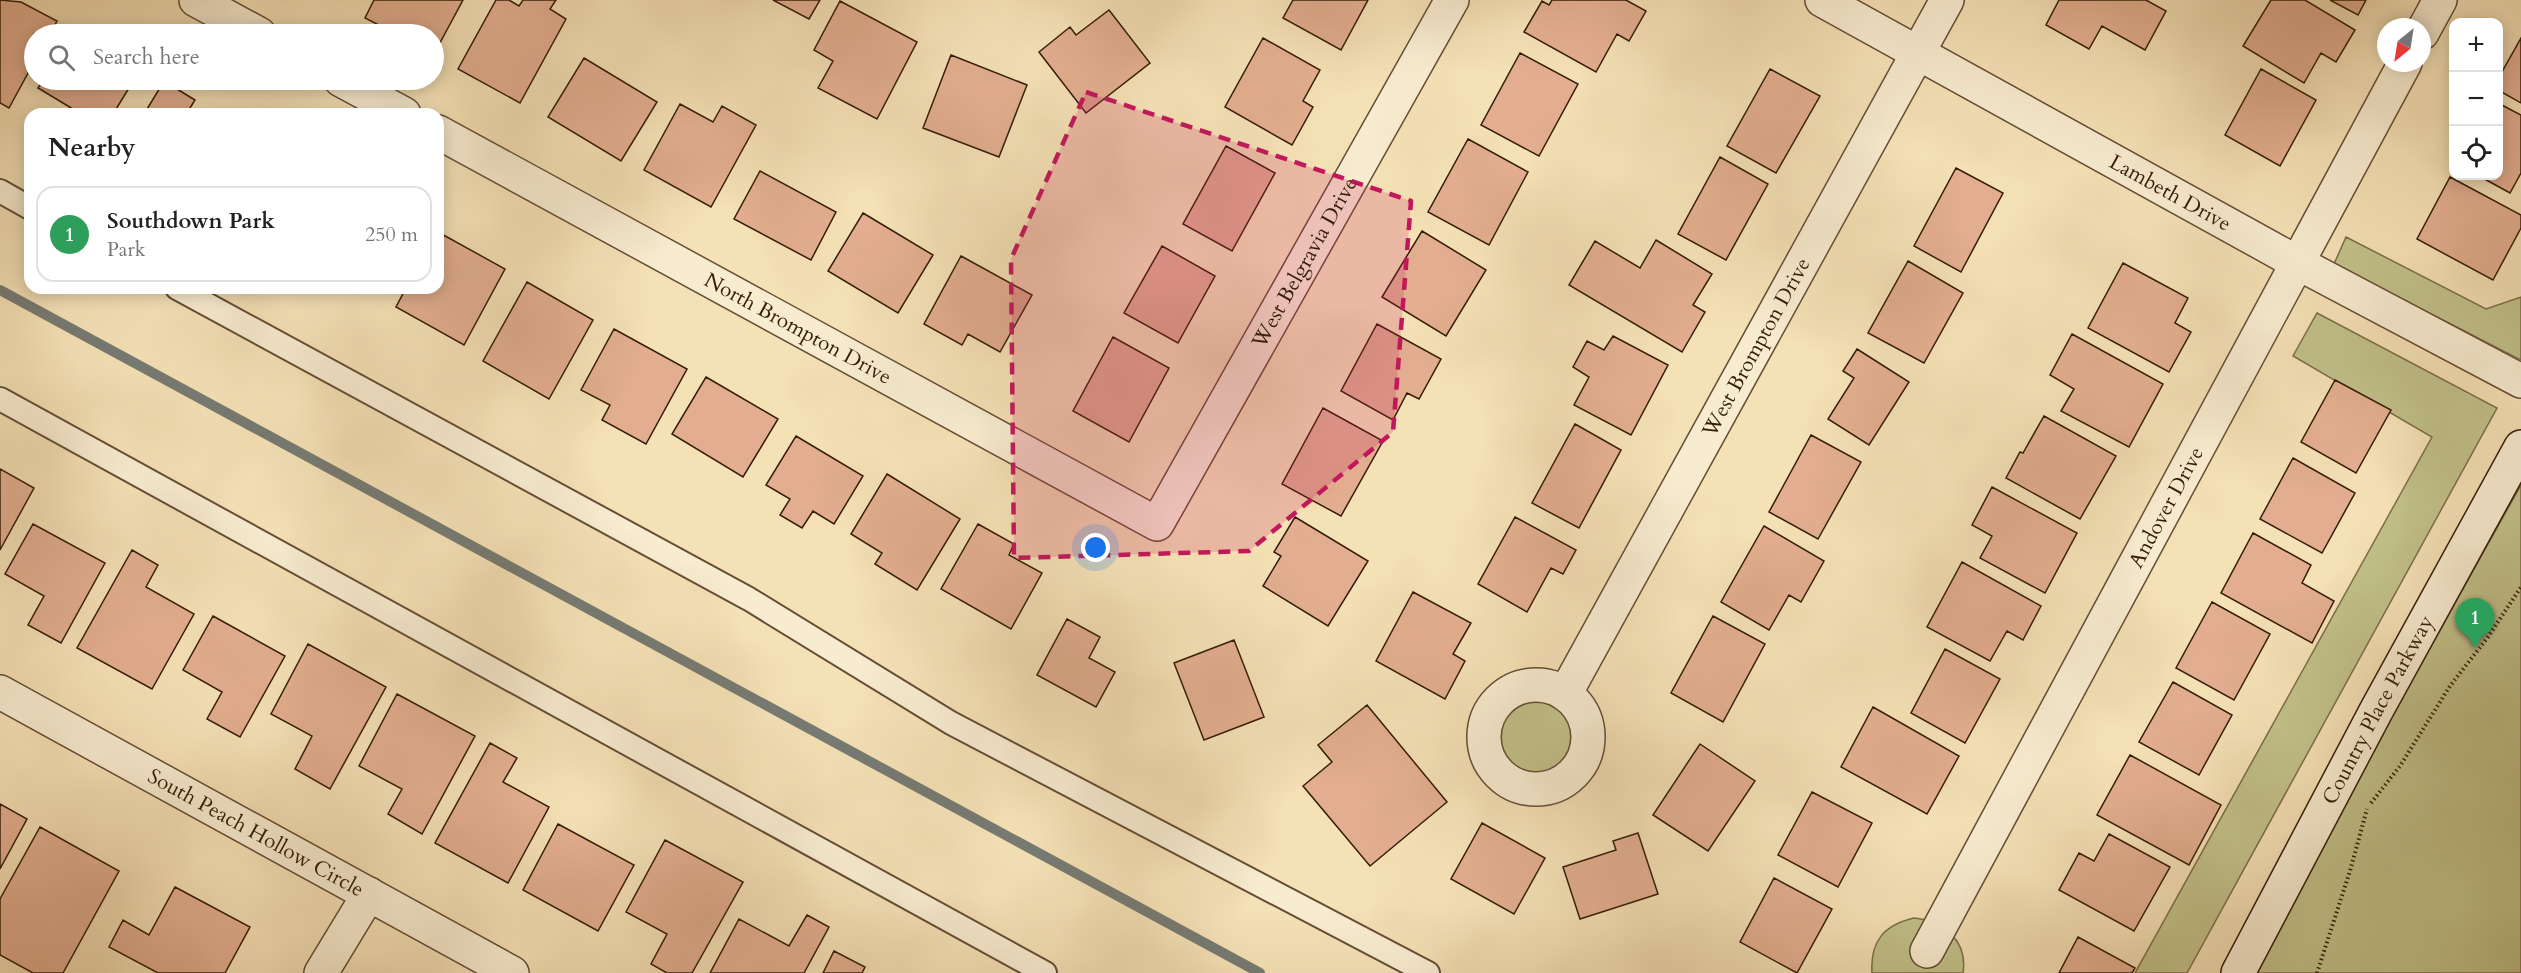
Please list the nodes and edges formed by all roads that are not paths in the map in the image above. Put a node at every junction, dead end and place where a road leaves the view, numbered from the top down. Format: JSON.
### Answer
{"nodes":[{"id":1,"x":196,"y":0,"type":"edge"},
{"id":2,"x":1452,"y":0,"type":"edge"},
{"id":3,"x":1821,"y":0,"type":"edge"},
{"id":4,"x":1947,"y":0,"type":"edge"},
{"id":5,"x":2440,"y":0,"type":"edge"},
{"id":6,"x":2430,"y":18,"type":"edge"},
{"id":7,"x":240,"y":24,"type":"edge"},
{"id":8,"x":1918,"y":54,"type":"junction"},
{"id":9,"x":2400,"y":72,"type":"edge"},
{"id":10,"x":360,"y":90,"type":"edge"},
{"id":11,"x":393,"y":108,"type":"edge"},
{"id":12,"x":444,"y":135,"type":"edge"},
{"id":13,"x":0,"y":191,"type":"edge"},
{"id":14,"x":24,"y":205,"type":"edge"},
{"id":15,"x":2296,"y":262,"type":"junction"},
{"id":16,"x":188,"y":294,"type":"edge"},
{"id":17,"x":2521,"y":381,"type":"edge"},
{"id":18,"x":0,"y":399,"type":"edge"},
{"id":19,"x":2521,"y":447,"type":"edge"},
{"id":20,"x":1157,"y":524,"type":"joint"},
{"id":21,"x":0,"y":692,"type":"edge"},
{"id":22,"x":1565,"y":694,"type":"dead end"},
{"id":23,"x":369,"y":894,"type":"junction"},
{"id":24,"x":1927,"y":951,"type":"dead end"},
{"id":25,"x":321,"y":973,"type":"edge"},
{"id":26,"x":512,"y":973,"type":"edge"},
{"id":27,"x":1045,"y":973,"type":"edge"},
{"id":28,"x":1428,"y":973,"type":"edge"},
{"id":29,"x":2238,"y":973,"type":"edge"}],
"edges":[{"from":1,"to":7,"type":"street"},
{"from":2,"to":20,"type":"street","name":"West Belgravia Drive"},
{"from":3,"to":8,"type":"street","name":"Lambeth Drive"},
{"from":4,"to":8,"type":"street","name":"West Brompton Drive"},
{"from":5,"to":6,"type":"street"},
{"from":8,"to":15,"type":"street","name":"Lambeth Drive"},
{"from":8,"to":22,"type":"street","name":"West Brompton Drive"},
{"from":9,"to":15,"type":"street","name":"Andover Drive"},
{"from":10,"to":11,"type":"street"},
{"from":12,"to":20,"type":"street","name":"North Brompton Drive"},
{"from":13,"to":14,"type":"lane"},
{"from":15,"to":17,"type":"street","name":"Lambeth Drive"},
{"from":15,"to":24,"type":"street","name":"Andover Drive"},
{"from":16,"to":28,"type":"lane"},
{"from":18,"to":27,"type":"lane"},
{"from":19,"to":29,"type":"street","name":"Country Place Parkway"},
{"from":21,"to":23,"type":"street","name":"South Peach Hollow Circle"},
{"from":23,"to":25,"type":"street"},
{"from":23,"to":26,"type":"street","name":"South Peach Hollow Circle"}]}
